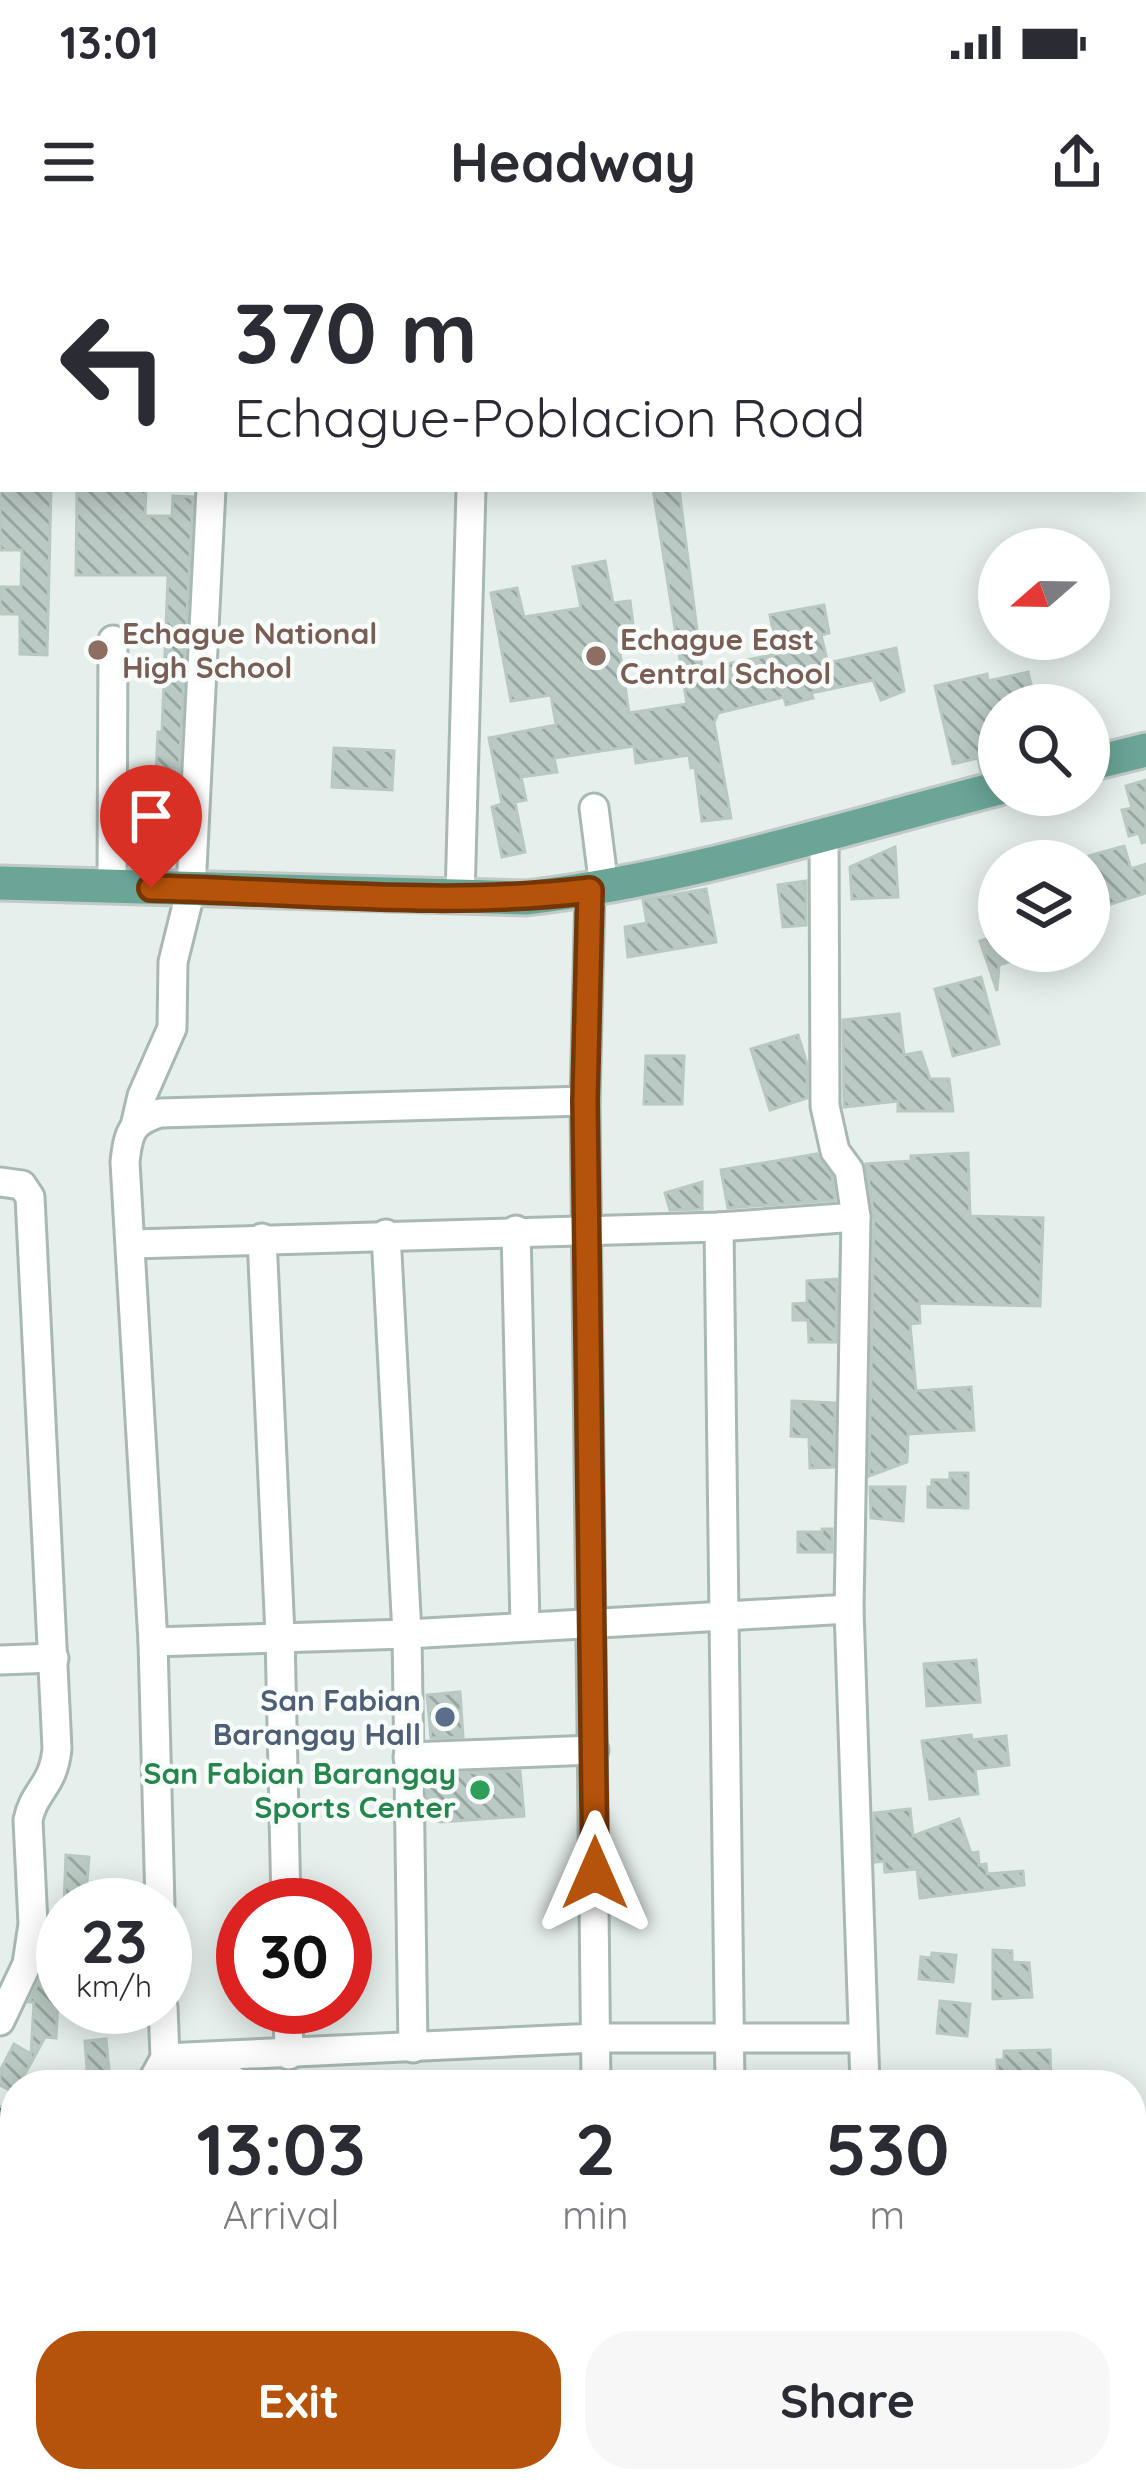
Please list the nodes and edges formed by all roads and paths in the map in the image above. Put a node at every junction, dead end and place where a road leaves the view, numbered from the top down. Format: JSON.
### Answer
{"nodes":[{"id":1,"x":211,"y":492,"type":"edge"},
{"id":2,"x":471,"y":492,"type":"edge"},
{"id":3,"x":113,"y":640,"type":"dead end"},
{"id":4,"x":1146,"y":750,"type":"edge"},
{"id":5,"x":1110,"y":759,"type":"edge"},
{"id":6,"x":978,"y":793,"type":"edge"},
{"id":7,"x":594,"y":808,"type":"dead end"},
{"id":8,"x":824,"y":833,"type":"junction"},
{"id":9,"x":0,"y":883,"type":"edge"},
{"id":10,"x":112,"y":887,"type":"junction"},
{"id":11,"x":191,"y":889,"type":"junction"},
{"id":12,"x":597,"y":889,"type":"junction"},
{"id":13,"x":460,"y":898,"type":"junction"},
{"id":14,"x":585,"y":1101,"type":"junction"},
{"id":15,"x":136,"y":1122,"type":"junction"},
{"id":16,"x":0,"y":1182,"type":"edge"},
{"id":17,"x":856,"y":1217,"type":"junction"},
{"id":18,"x":719,"y":1227,"type":"junction"},
{"id":19,"x":516,"y":1230,"type":"junction"},
{"id":20,"x":586,"y":1231,"type":"junction"},
{"id":21,"x":386,"y":1234,"type":"junction"},
{"id":22,"x":262,"y":1238,"type":"junction"},
{"id":23,"x":132,"y":1244,"type":"junction"},
{"id":24,"x":849,"y":1609,"type":"junction"},
{"id":25,"x":726,"y":1617,"type":"junction"},
{"id":26,"x":594,"y":1621,"type":"junction"},
{"id":27,"x":525,"y":1625,"type":"junction"},
{"id":28,"x":406,"y":1634,"type":"junction"},
{"id":29,"x":280,"y":1635,"type":"junction"},
{"id":30,"x":153,"y":1642,"type":"junction"},
{"id":31,"x":55,"y":1658,"type":"junction"},
{"id":32,"x":0,"y":1660,"type":"edge"},
{"id":33,"x":594,"y":1750,"type":"junction"},
{"id":34,"x":408,"y":1757,"type":"junction"},
{"id":35,"x":159,"y":1878,"type":"edge"},
{"id":36,"x":285,"y":1878,"type":"edge"},
{"id":37,"x":0,"y":1949,"type":"edge"},
{"id":38,"x":27,"y":1964,"type":"junction"},
{"id":39,"x":0,"y":2020,"type":"edge"},
{"id":40,"x":164,"y":2034,"type":"edge"},
{"id":41,"x":289,"y":2034,"type":"edge"},
{"id":42,"x":596,"y":2038,"type":"junction"},
{"id":43,"x":729,"y":2038,"type":"junction"},
{"id":44,"x":860,"y":2038,"type":"junction"},
{"id":45,"x":412,"y":2048,"type":"junction"},
{"id":46,"x":289,"y":2055,"type":"junction"},
{"id":47,"x":165,"y":2059,"type":"junction"},
{"id":48,"x":200,"y":2060,"type":"junction"},
{"id":49,"x":159,"y":2070,"type":"edge"},
{"id":50,"x":216,"y":2070,"type":"edge"},
{"id":51,"x":596,"y":2070,"type":"edge"},
{"id":52,"x":730,"y":2070,"type":"edge"},
{"id":53,"x":863,"y":2070,"type":"edge"}],
"edges":[{"from":1,"to":11,"type":"street"},
{"from":2,"to":13,"type":"street"},
{"from":3,"to":10,"type":"street"},
{"from":4,"to":5,"type":"main road"},
{"from":6,"to":8,"type":"main road"},
{"from":7,"to":12,"type":"street"},
{"from":8,"to":12,"type":"main road"},
{"from":8,"to":17,"type":"street"},
{"from":9,"to":10,"type":"main road"},
{"from":10,"to":11,"type":"main road"},
{"from":11,"to":13,"type":"main road"},
{"from":11,"to":15,"type":"street"},
{"from":12,"to":13,"type":"main road"},
{"from":12,"to":14,"type":"street"},
{"from":14,"to":15,"type":"street"},
{"from":14,"to":20,"type":"street"},
{"from":15,"to":23,"type":"street"},
{"from":16,"to":31,"type":"street"},
{"from":17,"to":18,"type":"street"},
{"from":17,"to":24,"type":"street"},
{"from":18,"to":20,"type":"street"},
{"from":18,"to":25,"type":"street"},
{"from":19,"to":20,"type":"street"},
{"from":19,"to":21,"type":"street"},
{"from":19,"to":27,"type":"street"},
{"from":20,"to":26,"type":"street"},
{"from":21,"to":22,"type":"street"},
{"from":21,"to":28,"type":"street"},
{"from":22,"to":23,"type":"street"},
{"from":22,"to":29,"type":"street"},
{"from":23,"to":30,"type":"street"},
{"from":24,"to":25,"type":"street"},
{"from":24,"to":44,"type":"street"},
{"from":25,"to":26,"type":"street"},
{"from":25,"to":43,"type":"street"},
{"from":26,"to":27,"type":"street"},
{"from":26,"to":33,"type":"street"},
{"from":27,"to":28,"type":"street"},
{"from":28,"to":29,"type":"street"},
{"from":28,"to":34,"type":"street"},
{"from":29,"to":30,"type":"street"},
{"from":29,"to":36,"type":"street"},
{"from":30,"to":35,"type":"street"},
{"from":31,"to":32,"type":"street"},
{"from":31,"to":38,"type":"street"},
{"from":33,"to":34,"type":"street"},
{"from":33,"to":42,"type":"street"},
{"from":34,"to":45,"type":"street"},
{"from":37,"to":38,"type":"street"},
{"from":38,"to":39,"type":"street"},
{"from":40,"to":47,"type":"street"},
{"from":41,"to":46,"type":"street"},
{"from":42,"to":43,"type":"street"},
{"from":42,"to":45,"type":"street"},
{"from":42,"to":51,"type":"street"},
{"from":43,"to":44,"type":"street"},
{"from":43,"to":52,"type":"street"},
{"from":44,"to":53,"type":"street"},
{"from":45,"to":46,"type":"street"},
{"from":46,"to":48,"type":"street"},
{"from":47,"to":48,"type":"street"},
{"from":47,"to":49,"type":"street"},
{"from":48,"to":50,"type":"street"}]}
